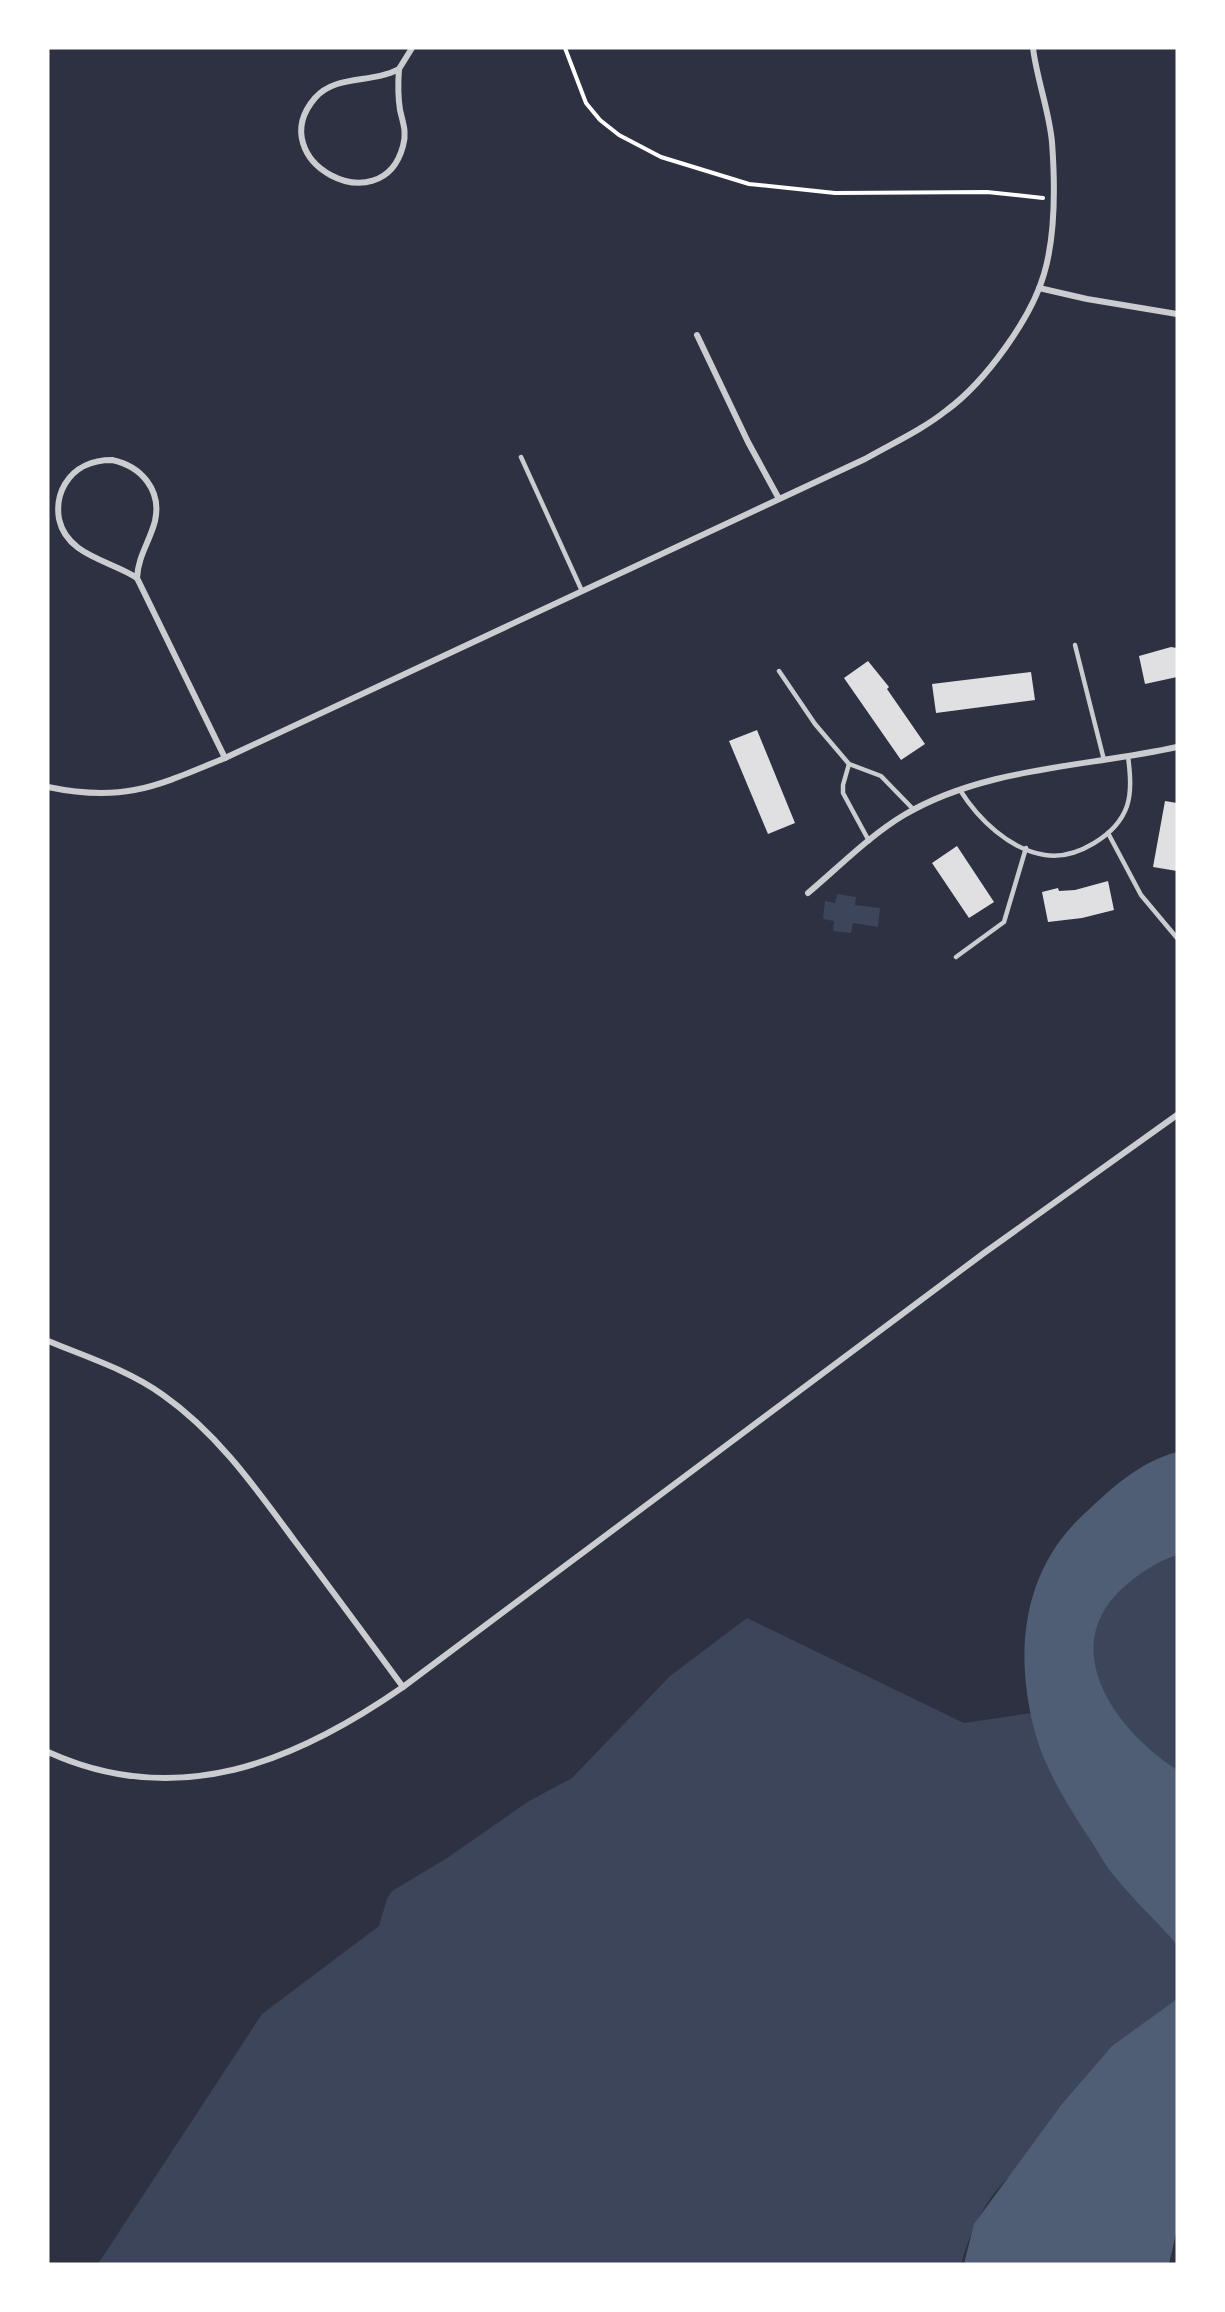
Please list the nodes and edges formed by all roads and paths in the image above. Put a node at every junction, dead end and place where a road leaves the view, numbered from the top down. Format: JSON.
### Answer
{"nodes":[{"id":1,"x":412,"y":48,"type":"edge"},
{"id":2,"x":565,"y":48,"type":"edge"},
{"id":3,"x":1033,"y":48,"type":"edge"},
{"id":4,"x":399,"y":69,"type":"junction"},
{"id":5,"x":1053,"y":199,"type":"junction"},
{"id":6,"x":1039,"y":288,"type":"junction"},
{"id":7,"x":1177,"y":314,"type":"edge"},
{"id":8,"x":697,"y":335,"type":"dead end"},
{"id":9,"x":521,"y":457,"type":"dead end"},
{"id":10,"x":778,"y":497,"type":"junction"},
{"id":11,"x":137,"y":578,"type":"junction"},
{"id":12,"x":582,"y":591,"type":"junction"},
{"id":13,"x":1075,"y":645,"type":"dead end"},
{"id":14,"x":779,"y":671,"type":"dead end"},
{"id":15,"x":1177,"y":747,"type":"edge"},
{"id":16,"x":1128,"y":756,"type":"junction"},
{"id":17,"x":225,"y":758,"type":"junction"},
{"id":18,"x":1104,"y":760,"type":"junction"},
{"id":19,"x":849,"y":764,"type":"junction"},
{"id":20,"x":48,"y":787,"type":"edge"},
{"id":21,"x":960,"y":790,"type":"junction"},
{"id":22,"x":914,"y":810,"type":"junction"},
{"id":23,"x":1108,"y":833,"type":"junction"},
{"id":24,"x":869,"y":841,"type":"junction"},
{"id":25,"x":1026,"y":848,"type":"junction"},
{"id":26,"x":808,"y":893,"type":"dead end"},
{"id":27,"x":1177,"y":938,"type":"edge"},
{"id":28,"x":956,"y":957,"type":"dead end"},
{"id":29,"x":1177,"y":1115,"type":"edge"},
{"id":30,"x":48,"y":1341,"type":"edge"},
{"id":31,"x":403,"y":1687,"type":"junction"},
{"id":32,"x":48,"y":1752,"type":"edge"}],
"edges":[{"from":1,"to":4,"type":"street"},
{"from":2,"to":5,"type":"path"},
{"from":3,"to":5,"type":"street"},
{"from":4,"to":4,"type":"street"},
{"from":5,"to":6,"type":"street"},
{"from":6,"to":7,"type":"street"},
{"from":6,"to":10,"type":"street"},
{"from":8,"to":10,"type":"street"},
{"from":9,"to":12,"type":"lane"},
{"from":10,"to":12,"type":"street"},
{"from":11,"to":11,"type":"street"},
{"from":11,"to":17,"type":"street"},
{"from":12,"to":17,"type":"street"},
{"from":13,"to":18,"type":"lane"},
{"from":14,"to":19,"type":"lane"},
{"from":15,"to":16,"type":"street"},
{"from":16,"to":18,"type":"street"},
{"from":16,"to":23,"type":"lane"},
{"from":17,"to":20,"type":"street"},
{"from":18,"to":21,"type":"street"},
{"from":19,"to":22,"type":"lane"},
{"from":19,"to":24,"type":"lane"},
{"from":21,"to":22,"type":"street"},
{"from":21,"to":25,"type":"lane"},
{"from":22,"to":24,"type":"street"},
{"from":23,"to":25,"type":"lane"},
{"from":23,"to":27,"type":"lane"},
{"from":24,"to":26,"type":"street"},
{"from":25,"to":28,"type":"lane"},
{"from":29,"to":31,"type":"street"},
{"from":30,"to":31,"type":"street"},
{"from":31,"to":32,"type":"street"}]}
